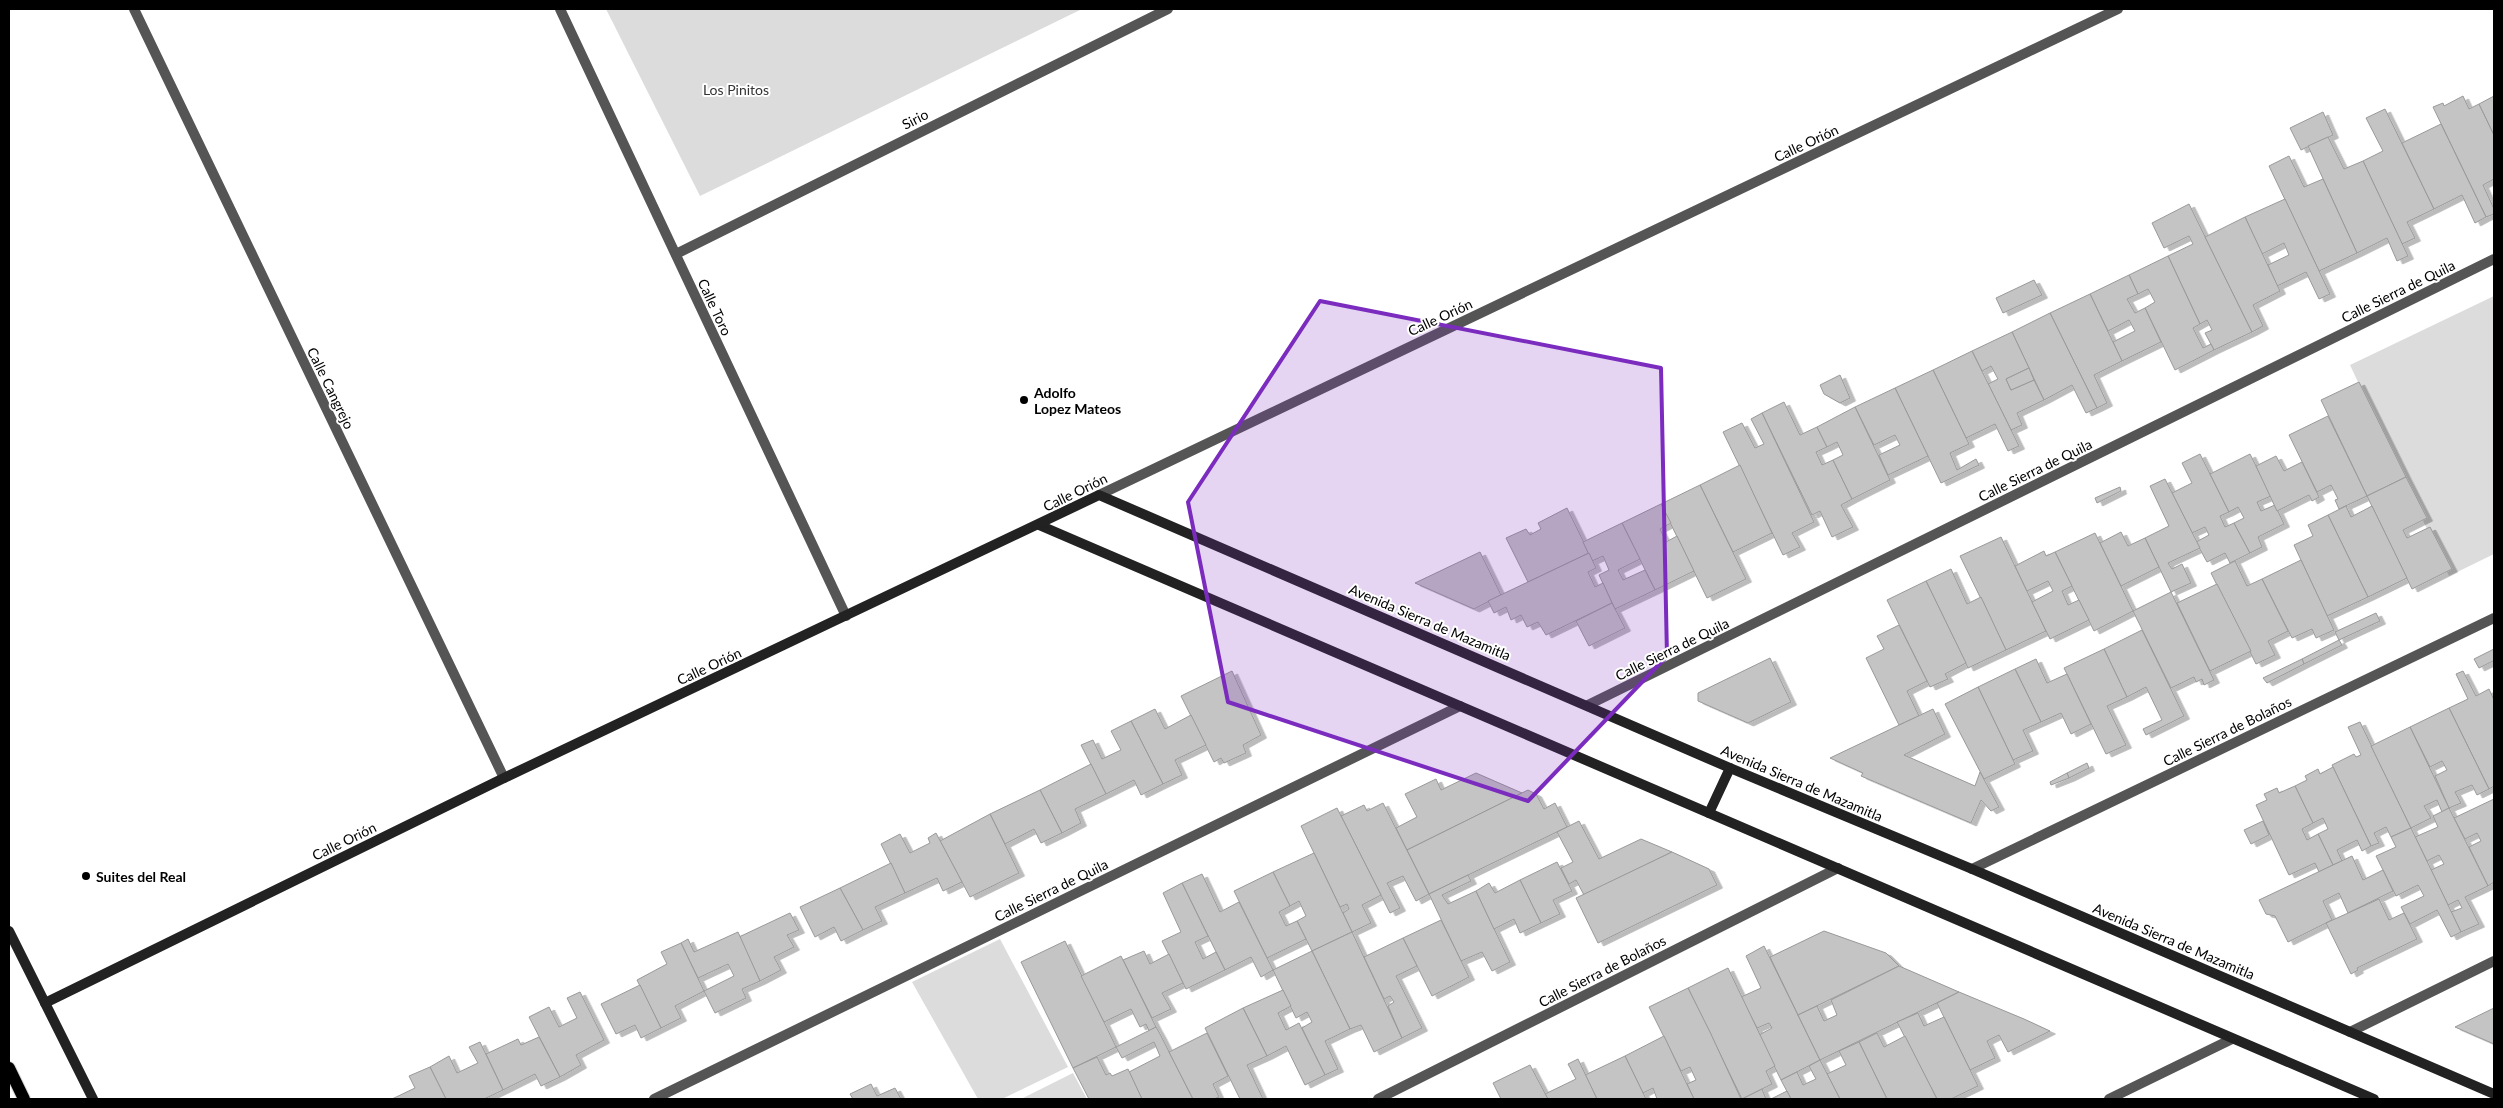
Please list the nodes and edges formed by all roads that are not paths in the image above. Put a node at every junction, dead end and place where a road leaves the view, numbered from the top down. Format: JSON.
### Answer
{"nodes":[{"id":1,"x":134,"y":9,"type":"edge"},
{"id":2,"x":560,"y":9,"type":"edge"},
{"id":3,"x":1168,"y":9,"type":"edge"},
{"id":4,"x":2118,"y":9,"type":"edge"},
{"id":5,"x":676,"y":254,"type":"junction"},
{"id":6,"x":2494,"y":259,"type":"edge"},
{"id":7,"x":1099,"y":495,"type":"junction"},
{"id":8,"x":1039,"y":525,"type":"junction"},
{"id":9,"x":846,"y":616,"type":"junction"},
{"id":10,"x":2494,"y":618,"type":"edge"},
{"id":11,"x":1588,"y":705,"type":"junction"},
{"id":12,"x":1460,"y":706,"type":"junction"},
{"id":13,"x":1730,"y":768,"type":"junction"},
{"id":14,"x":504,"y":778,"type":"junction"},
{"id":15,"x":1709,"y":812,"type":"junction"},
{"id":16,"x":1838,"y":868,"type":"junction"},
{"id":17,"x":1972,"y":869,"type":"junction"},
{"id":18,"x":9,"y":931,"type":"edge"},
{"id":19,"x":2494,"y":961,"type":"edge"},
{"id":20,"x":45,"y":1003,"type":"junction"},
{"id":21,"x":2350,"y":1032,"type":"junction"},
{"id":22,"x":2232,"y":1039,"type":"junction"},
{"id":23,"x":9,"y":1068,"type":"edge"},
{"id":24,"x":2494,"y":1094,"type":"edge"},
{"id":25,"x":24,"y":1099,"type":"edge"},
{"id":26,"x":92,"y":1099,"type":"edge"},
{"id":27,"x":654,"y":1099,"type":"edge"},
{"id":28,"x":1378,"y":1099,"type":"edge"},
{"id":29,"x":2109,"y":1099,"type":"edge"},
{"id":30,"x":2374,"y":1099,"type":"edge"}],
"edges":[{"from":1,"to":14,"type":"street","name":"Calle Cangrejo"},
{"from":2,"to":5,"type":"street","name":"Calle Toro"},
{"from":3,"to":5,"type":"street","name":"Sirio"},
{"from":4,"to":7,"type":"street","name":"Calle Orión"},
{"from":5,"to":9,"type":"street","name":"Calle Toro"},
{"from":6,"to":11,"type":"street","name":"Calle Sierra de Quila"},
{"from":7,"to":8,"type":"street","name":"Calle Orión"},
{"from":7,"to":11,"type":"street","name":"Avenida Sierra de Mazamitla"},
{"from":8,"to":9,"type":"street","name":"Calle Orión"},
{"from":8,"to":12,"type":"street"},
{"from":9,"to":14,"type":"street","name":"Calle Orión"},
{"from":10,"to":17,"type":"street","name":"Calle Sierra de Bolaños"},
{"from":11,"to":13,"type":"street","name":"Avenida Sierra de Mazamitla"},
{"from":12,"to":15,"type":"street"},
{"from":12,"to":27,"type":"street","name":"Calle Sierra de Quila"},
{"from":13,"to":15,"type":"street"},
{"from":13,"to":17,"type":"street","name":"Avenida Sierra de Mazamitla"},
{"from":14,"to":20,"type":"street","name":"Calle Orión"},
{"from":15,"to":16,"type":"street"},
{"from":16,"to":22,"type":"street"},
{"from":16,"to":28,"type":"street","name":"Calle Sierra de Bolaños"},
{"from":17,"to":21,"type":"street","name":"Avenida Sierra de Mazamitla"},
{"from":18,"to":20,"type":"street"},
{"from":19,"to":21,"type":"street"},
{"from":20,"to":26,"type":"street"},
{"from":21,"to":24,"type":"street","name":"Avenida Sierra de Mazamitla"},
{"from":22,"to":29,"type":"street"},
{"from":22,"to":30,"type":"street"},
{"from":23,"to":25,"type":"main road"}]}
